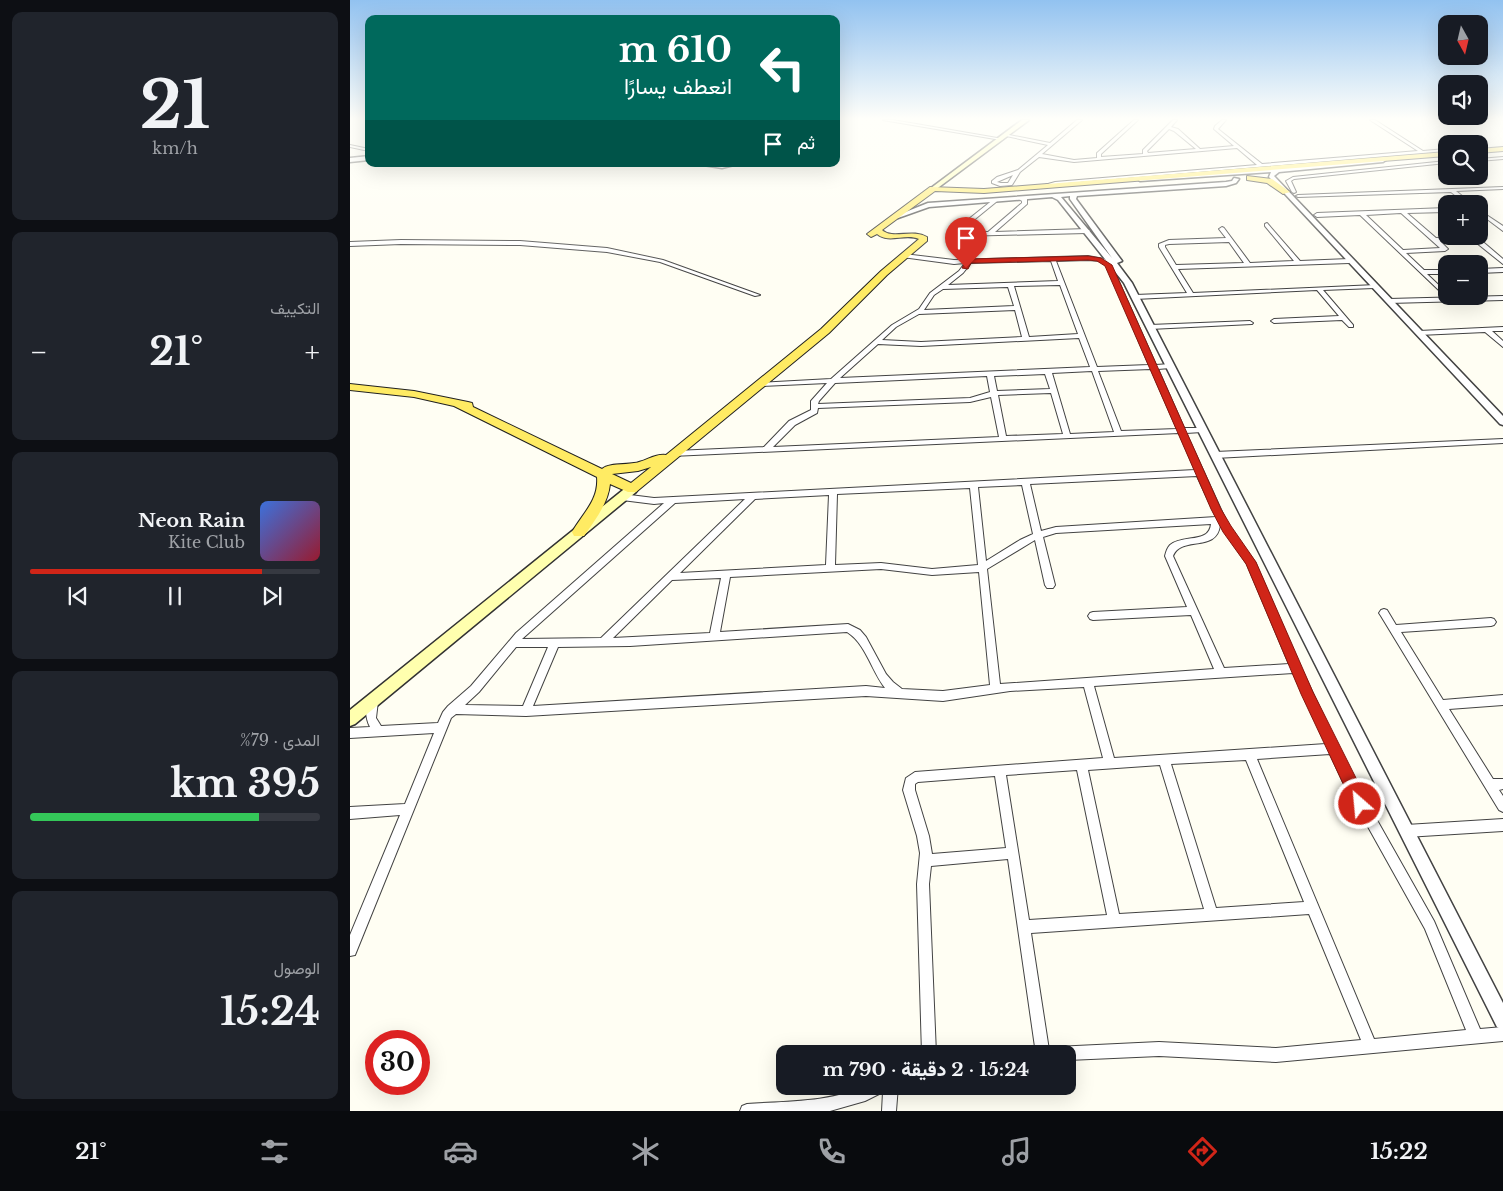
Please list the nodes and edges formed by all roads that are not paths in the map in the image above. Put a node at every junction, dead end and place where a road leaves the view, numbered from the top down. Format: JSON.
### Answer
{"nodes":[{"id":1,"x":956,"y":172,"type":"edge"},
{"id":2,"x":1017,"y":172,"type":"edge"},
{"id":3,"x":1018,"y":172,"type":"edge"},
{"id":4,"x":1207,"y":172,"type":"edge"},
{"id":5,"x":1214,"y":172,"type":"edge"},
{"id":6,"x":1284,"y":172,"type":"edge"},
{"id":7,"x":1320,"y":172,"type":"joint"},
{"id":8,"x":1349,"y":172,"type":"edge"},
{"id":9,"x":1274,"y":173,"type":"junction"},
{"id":10,"x":1178,"y":175,"type":"junction"},
{"id":11,"x":948,"y":178,"type":"junction"},
{"id":12,"x":1250,"y":178,"type":"junction"},
{"id":13,"x":1140,"y":179,"type":"junction"},
{"id":14,"x":1236,"y":179,"type":"junction"},
{"id":15,"x":1012,"y":181,"type":"junction"},
{"id":16,"x":1047,"y":186,"type":"junction"},
{"id":17,"x":1118,"y":186,"type":"junction"},
{"id":18,"x":1024,"y":188,"type":"junction"},
{"id":19,"x":1089,"y":188,"type":"junction"},
{"id":20,"x":1503,"y":188,"type":"edge"},
{"id":21,"x":933,"y":189,"type":"junction"},
{"id":22,"x":1494,"y":189,"type":"junction"},
{"id":23,"x":1134,"y":190,"type":"junction"},
{"id":24,"x":1453,"y":190,"type":"junction"},
{"id":25,"x":1003,"y":192,"type":"junction"},
{"id":26,"x":1292,"y":193,"type":"junction"},
{"id":27,"x":1078,"y":194,"type":"junction"},
{"id":28,"x":1459,"y":195,"type":"edge"},
{"id":29,"x":1503,"y":195,"type":"edge"},
{"id":30,"x":980,"y":196,"type":"junction"},
{"id":31,"x":1054,"y":196,"type":"junction"},
{"id":32,"x":1021,"y":199,"type":"junction"},
{"id":33,"x":994,"y":201,"type":"junction"},
{"id":34,"x":913,"y":204,"type":"junction"},
{"id":35,"x":1082,"y":210,"type":"junction"},
{"id":36,"x":1438,"y":210,"type":"edge"},
{"id":37,"x":1071,"y":212,"type":"junction"},
{"id":38,"x":1403,"y":212,"type":"junction"},
{"id":39,"x":1361,"y":213,"type":"junction"},
{"id":40,"x":1317,"y":215,"type":"junction"},
{"id":41,"x":896,"y":216,"type":"junction"},
{"id":42,"x":1488,"y":218,"type":"edge"},
{"id":43,"x":1267,"y":226,"type":"dead end"},
{"id":44,"x":1222,"y":229,"type":"dead end"},
{"id":45,"x":1503,"y":229,"type":"edge"},
{"id":46,"x":1087,"y":231,"type":"junction"},
{"id":47,"x":990,"y":234,"type":"junction"},
{"id":48,"x":1230,"y":240,"type":"junction"},
{"id":49,"x":1437,"y":242,"type":"joint"},
{"id":50,"x":350,"y":244,"type":"edge"},
{"id":51,"x":1483,"y":245,"type":"edge"},
{"id":52,"x":1401,"y":252,"type":"junction"},
{"id":53,"x":904,"y":256,"type":"junction"},
{"id":54,"x":1053,"y":259,"type":"junction"},
{"id":55,"x":1349,"y":261,"type":"junction"},
{"id":56,"x":945,"y":262,"type":"junction"},
{"id":57,"x":969,"y":262,"type":"junction"},
{"id":58,"x":1503,"y":262,"type":"edge"},
{"id":59,"x":1299,"y":263,"type":"junction"},
{"id":60,"x":1248,"y":264,"type":"junction"},
{"id":61,"x":1174,"y":267,"type":"junction"},
{"id":62,"x":1503,"y":270,"type":"edge"},
{"id":63,"x":1488,"y":271,"type":"edge"},
{"id":64,"x":1422,"y":272,"type":"junction"},
{"id":65,"x":1438,"y":272,"type":"edge"},
{"id":66,"x":958,"y":274,"type":"junction"},
{"id":67,"x":1364,"y":275,"type":"junction"},
{"id":68,"x":1062,"y":283,"type":"junction"},
{"id":69,"x":1128,"y":283,"type":"junction"},
{"id":70,"x":1011,"y":285,"type":"junction"},
{"id":71,"x":1374,"y":286,"type":"junction"},
{"id":72,"x":940,"y":287,"type":"junction"},
{"id":73,"x":1438,"y":287,"type":"edge"},
{"id":74,"x":1318,"y":288,"type":"junction"},
{"id":75,"x":1191,"y":294,"type":"junction"},
{"id":76,"x":757,"y":295,"type":"dead end"},
{"id":77,"x":1135,"y":297,"type":"junction"},
{"id":78,"x":1438,"y":298,"type":"edge"},
{"id":79,"x":1488,"y":298,"type":"edge"},
{"id":80,"x":1503,"y":298,"type":"edge"},
{"id":81,"x":1389,"y":301,"type":"junction"},
{"id":82,"x":1017,"y":308,"type":"junction"},
{"id":83,"x":918,"y":312,"type":"junction"},
{"id":84,"x":1344,"y":318,"type":"junction"},
{"id":85,"x":1274,"y":321,"type":"dead end"},
{"id":86,"x":1250,"y":323,"type":"dead end"},
{"id":87,"x":1351,"y":326,"type":"dead end"},
{"id":88,"x":1150,"y":327,"type":"junction"},
{"id":89,"x":1503,"y":329,"type":"edge"},
{"id":90,"x":1487,"y":330,"type":"junction"},
{"id":91,"x":1419,"y":333,"type":"junction"},
{"id":92,"x":1082,"y":336,"type":"junction"},
{"id":93,"x":1026,"y":338,"type":"junction"},
{"id":94,"x":875,"y":342,"type":"junction"},
{"id":95,"x":1503,"y":345,"type":"edge"},
{"id":96,"x":1152,"y":366,"type":"junction"},
{"id":97,"x":1170,"y":366,"type":"junction"},
{"id":98,"x":1094,"y":369,"type":"junction"},
{"id":99,"x":1048,"y":371,"type":"junction"},
{"id":100,"x":990,"y":374,"type":"junction"},
{"id":101,"x":833,"y":381,"type":"junction"},
{"id":102,"x":760,"y":384,"type":"junction"},
{"id":103,"x":350,"y":387,"type":"edge"},
{"id":104,"x":1053,"y":391,"type":"junction"},
{"id":105,"x":994,"y":393,"type":"junction"},
{"id":106,"x":458,"y":404,"type":"joint"},
{"id":107,"x":814,"y":406,"type":"junction"},
{"id":108,"x":1503,"y":422,"type":"edge"},
{"id":109,"x":1202,"y":430,"type":"junction"},
{"id":110,"x":1181,"y":431,"type":"junction"},
{"id":111,"x":1118,"y":433,"type":"junction"},
{"id":112,"x":1066,"y":436,"type":"junction"},
{"id":113,"x":1003,"y":439,"type":"junction"},
{"id":114,"x":1503,"y":441,"type":"edge"},
{"id":115,"x":679,"y":450,"type":"junction"},
{"id":116,"x":766,"y":450,"type":"junction"},
{"id":117,"x":1215,"y":456,"type":"junction"},
{"id":118,"x":606,"y":473,"type":"junction"},
{"id":119,"x":1199,"y":473,"type":"junction"},
{"id":120,"x":1025,"y":482,"type":"junction"},
{"id":121,"x":974,"y":485,"type":"junction"},
{"id":122,"x":631,"y":490,"type":"junction"},
{"id":123,"x":833,"y":492,"type":"junction"},
{"id":124,"x":753,"y":496,"type":"junction"},
{"id":125,"x":674,"y":500,"type":"junction"},
{"id":126,"x":1219,"y":520,"type":"junction"},
{"id":127,"x":579,"y":532,"type":"junction"},
{"id":128,"x":1038,"y":535,"type":"junction"},
{"id":129,"x":982,"y":568,"type":"junction"},
{"id":130,"x":830,"y":569,"type":"junction"},
{"id":131,"x":726,"y":574,"type":"junction"},
{"id":132,"x":669,"y":577,"type":"junction"},
{"id":133,"x":1050,"y":585,"type":"dead end"},
{"id":134,"x":1193,"y":611,"type":"junction"},
{"id":135,"x":1384,"y":613,"type":"dead end"},
{"id":136,"x":1093,"y":616,"type":"dead end"},
{"id":137,"x":1491,"y":622,"type":"dead end"},
{"id":138,"x":1394,"y":629,"type":"junction"},
{"id":139,"x":714,"y":636,"type":"junction"},
{"id":140,"x":604,"y":641,"type":"junction"},
{"id":141,"x":555,"y":642,"type":"junction"},
{"id":142,"x":512,"y":643,"type":"junction"},
{"id":143,"x":1296,"y":668,"type":"junction"},
{"id":144,"x":1221,"y":673,"type":"junction"},
{"id":145,"x":1088,"y":682,"type":"junction"},
{"id":146,"x":995,"y":688,"type":"junction"},
{"id":147,"x":901,"y":693,"type":"junction"},
{"id":148,"x":373,"y":700,"type":"junction"},
{"id":149,"x":1503,"y":700,"type":"edge"},
{"id":150,"x":1441,"y":705,"type":"junction"},
{"id":151,"x":452,"y":709,"type":"junction"},
{"id":152,"x":526,"y":711,"type":"junction"},
{"id":153,"x":350,"y":719,"type":"edge"},
{"id":154,"x":441,"y":728,"type":"junction"},
{"id":155,"x":378,"y":732,"type":"junction"},
{"id":156,"x":350,"y":733,"type":"edge"},
{"id":157,"x":1333,"y":749,"type":"junction"},
{"id":158,"x":1249,"y":754,"type":"junction"},
{"id":159,"x":1164,"y":759,"type":"junction"},
{"id":160,"x":1110,"y":763,"type":"junction"},
{"id":161,"x":1081,"y":765,"type":"junction"},
{"id":162,"x":1000,"y":770,"type":"junction"},
{"id":163,"x":1503,"y":784,"type":"edge"},
{"id":164,"x":1490,"y":785,"type":"junction"},
{"id":165,"x":1503,"y":806,"type":"edge"},
{"id":166,"x":408,"y":809,"type":"junction"},
{"id":167,"x":350,"y":813,"type":"edge"},
{"id":168,"x":1503,"y":825,"type":"edge"},
{"id":169,"x":1406,"y":831,"type":"junction"},
{"id":170,"x":1012,"y":853,"type":"junction"},
{"id":171,"x":925,"y":861,"type":"junction"},
{"id":172,"x":1313,"y":908,"type":"junction"},
{"id":173,"x":1212,"y":915,"type":"junction"},
{"id":174,"x":1114,"y":921,"type":"junction"},
{"id":175,"x":1023,"y":928,"type":"junction"},
{"id":176,"x":350,"y":950,"type":"edge"},
{"id":177,"x":1503,"y":1021,"type":"edge"},
{"id":178,"x":1503,"y":1034,"type":"edge"},
{"id":179,"x":1476,"y":1037,"type":"junction"},
{"id":180,"x":929,"y":1045,"type":"edge"},
{"id":181,"x":1041,"y":1045,"type":"edge"},
{"id":182,"x":1370,"y":1046,"type":"junction"},
{"id":183,"x":1076,"y":1053,"type":"edge"},
{"id":184,"x":863,"y":1095,"type":"edge"},
{"id":185,"x":890,"y":1095,"type":"edge"},
{"id":186,"x":747,"y":1111,"type":"edge"},
{"id":187,"x":889,"y":1111,"type":"edge"}],
"edges":[{"from":1,"to":11,"type":"main road"},
{"from":2,"to":15,"type":"street"},
{"from":3,"to":15,"type":"street"},
{"from":4,"to":10,"type":"street"},
{"from":5,"to":10,"type":"main road"},
{"from":6,"to":9,"type":"street"},
{"from":7,"to":9,"type":"main road"},
{"from":7,"to":26,"type":"street"},
{"from":8,"to":26,"type":"street"},
{"from":9,"to":12,"type":"main road"},
{"from":9,"to":13,"type":"street"},
{"from":9,"to":26,"type":"street"},
{"from":10,"to":13,"type":"main road"},
{"from":10,"to":16,"type":"street"},
{"from":11,"to":21,"type":"main road"},
{"from":11,"to":25,"type":"main road"},
{"from":12,"to":14,"type":"main road"},
{"from":12,"to":26,"type":"main road"},
{"from":13,"to":16,"type":"main road"},
{"from":14,"to":17,"type":"main road"},
{"from":14,"to":23,"type":"street"},
{"from":15,"to":18,"type":"main road"},
{"from":16,"to":18,"type":"main road"},
{"from":17,"to":19,"type":"main road"},
{"from":17,"to":23,"type":"main road"},
{"from":18,"to":25,"type":"main road"},
{"from":19,"to":25,"type":"main road"},
{"from":19,"to":27,"type":"main road"},
{"from":20,"to":22,"type":"street"},
{"from":21,"to":25,"type":"main road"},
{"from":21,"to":30,"type":"main road"},
{"from":21,"to":34,"type":"main road"},
{"from":22,"to":24,"type":"street"},
{"from":22,"to":29,"type":"street"},
{"from":23,"to":27,"type":"street"},
{"from":24,"to":26,"type":"street"},
{"from":24,"to":28,"type":"street"},
{"from":25,"to":30,"type":"main road"},
{"from":25,"to":32,"type":"main road"},
{"from":26,"to":40,"type":"street"},
{"from":26,"to":55,"type":"street"},
{"from":27,"to":31,"type":"street"},
{"from":27,"to":35,"type":"street"},
{"from":30,"to":34,"type":"main road"},
{"from":31,"to":32,"type":"street"},
{"from":31,"to":37,"type":"street"},
{"from":32,"to":33,"type":"street"},
{"from":32,"to":47,"type":"street"},
{"from":33,"to":41,"type":"street"},
{"from":33,"to":47,"type":"street"},
{"from":34,"to":41,"type":"main road"},
{"from":35,"to":37,"type":"street"},
{"from":35,"to":69,"type":"street"},
{"from":36,"to":38,"type":"street"},
{"from":37,"to":46,"type":"street"},
{"from":38,"to":39,"type":"street"},
{"from":38,"to":49,"type":"street"},
{"from":39,"to":40,"type":"street"},
{"from":39,"to":52,"type":"street"},
{"from":40,"to":67,"type":"street"},
{"from":41,"to":53,"type":"main road"},
{"from":42,"to":45,"type":"street"},
{"from":43,"to":59,"type":"street"},
{"from":44,"to":48,"type":"street"},
{"from":46,"to":47,"type":"street"},
{"from":46,"to":69,"type":"street"},
{"from":48,"to":60,"type":"street"},
{"from":48,"to":61,"type":"street"},
{"from":49,"to":52,"type":"street"},
{"from":50,"to":76,"type":"street"},
{"from":51,"to":58,"type":"street"},
{"from":52,"to":64,"type":"street"},
{"from":53,"to":56,"type":"street"},
{"from":53,"to":102,"type":"main road"},
{"from":54,"to":57,"type":"street"},
{"from":54,"to":68,"type":"street"},
{"from":54,"to":96,"type":"street"},
{"from":55,"to":59,"type":"street"},
{"from":55,"to":67,"type":"street"},
{"from":56,"to":57,"type":"street"},
{"from":56,"to":66,"type":"street"},
{"from":57,"to":66,"type":"street"},
{"from":59,"to":60,"type":"street"},
{"from":60,"to":61,"type":"street"},
{"from":61,"to":75,"type":"street"},
{"from":62,"to":63,"type":"street"},
{"from":64,"to":65,"type":"street"},
{"from":64,"to":73,"type":"street"},
{"from":66,"to":72,"type":"street"},
{"from":67,"to":71,"type":"street"},
{"from":68,"to":70,"type":"street"},
{"from":68,"to":92,"type":"street"},
{"from":69,"to":77,"type":"street"},
{"from":70,"to":72,"type":"street"},
{"from":70,"to":82,"type":"street"},
{"from":71,"to":74,"type":"street"},
{"from":71,"to":81,"type":"street"},
{"from":72,"to":83,"type":"street"},
{"from":74,"to":75,"type":"street"},
{"from":74,"to":84,"type":"street"},
{"from":75,"to":77,"type":"street"},
{"from":77,"to":88,"type":"street"},
{"from":78,"to":81,"type":"street"},
{"from":79,"to":80,"type":"street"},
{"from":81,"to":91,"type":"street"},
{"from":82,"to":83,"type":"street"},
{"from":82,"to":93,"type":"street"},
{"from":83,"to":94,"type":"street"},
{"from":84,"to":85,"type":"street"},
{"from":84,"to":87,"type":"street"},
{"from":86,"to":88,"type":"street"},
{"from":88,"to":97,"type":"street"},
{"from":89,"to":90,"type":"street"},
{"from":90,"to":91,"type":"street"},
{"from":90,"to":95,"type":"street"},
{"from":91,"to":108,"type":"street"},
{"from":92,"to":93,"type":"street"},
{"from":92,"to":98,"type":"street"},
{"from":93,"to":94,"type":"street"},
{"from":94,"to":101,"type":"street"},
{"from":96,"to":97,"type":"street"},
{"from":96,"to":98,"type":"street"},
{"from":96,"to":110,"type":"street"},
{"from":97,"to":109,"type":"street"},
{"from":98,"to":99,"type":"street"},
{"from":98,"to":111,"type":"street"},
{"from":99,"to":100,"type":"street"},
{"from":99,"to":104,"type":"street"},
{"from":100,"to":101,"type":"street"},
{"from":100,"to":105,"type":"street"},
{"from":101,"to":102,"type":"street"},
{"from":101,"to":107,"type":"street"},
{"from":102,"to":115,"type":"main road"},
{"from":103,"to":106,"type":"main road"},
{"from":104,"to":105,"type":"street"},
{"from":104,"to":112,"type":"street"},
{"from":105,"to":107,"type":"street"},
{"from":105,"to":113,"type":"street"},
{"from":106,"to":118,"type":"main road"},
{"from":107,"to":116,"type":"street"},
{"from":109,"to":110,"type":"street"},
{"from":109,"to":117,"type":"street"},
{"from":110,"to":111,"type":"street"},
{"from":110,"to":119,"type":"street"},
{"from":111,"to":112,"type":"street"},
{"from":112,"to":113,"type":"street"},
{"from":113,"to":116,"type":"street"},
{"from":114,"to":117,"type":"street"},
{"from":115,"to":116,"type":"street"},
{"from":115,"to":118,"type":"main road"},
{"from":115,"to":122,"type":"main road"},
{"from":117,"to":169,"type":"street"},
{"from":118,"to":122,"type":"main road"},
{"from":118,"to":127,"type":"main road"},
{"from":119,"to":120,"type":"street"},
{"from":119,"to":126,"type":"street"},
{"from":120,"to":121,"type":"street"},
{"from":120,"to":128,"type":"street"},
{"from":121,"to":123,"type":"street"},
{"from":121,"to":129,"type":"street"},
{"from":122,"to":125,"type":"street"},
{"from":122,"to":127,"type":"main road"},
{"from":123,"to":124,"type":"street"},
{"from":123,"to":130,"type":"street"},
{"from":124,"to":125,"type":"street"},
{"from":124,"to":132,"type":"street"},
{"from":125,"to":142,"type":"street"},
{"from":126,"to":128,"type":"street"},
{"from":126,"to":134,"type":"street"},
{"from":126,"to":143,"type":"street"},
{"from":127,"to":148,"type":"main road"},
{"from":128,"to":129,"type":"street"},
{"from":128,"to":133,"type":"street"},
{"from":129,"to":130,"type":"street"},
{"from":129,"to":146,"type":"street"},
{"from":130,"to":131,"type":"street"},
{"from":131,"to":132,"type":"street"},
{"from":131,"to":139,"type":"street"},
{"from":132,"to":140,"type":"street"},
{"from":134,"to":136,"type":"street"},
{"from":134,"to":144,"type":"street"},
{"from":135,"to":138,"type":"street"},
{"from":137,"to":138,"type":"street"},
{"from":138,"to":150,"type":"street"},
{"from":139,"to":140,"type":"street"},
{"from":139,"to":147,"type":"street"},
{"from":140,"to":141,"type":"street"},
{"from":141,"to":142,"type":"street"},
{"from":141,"to":152,"type":"street"},
{"from":142,"to":151,"type":"street"},
{"from":143,"to":144,"type":"street"},
{"from":143,"to":157,"type":"street"},
{"from":144,"to":145,"type":"street"},
{"from":145,"to":146,"type":"street"},
{"from":145,"to":160,"type":"street"},
{"from":146,"to":147,"type":"street"},
{"from":147,"to":152,"type":"street"},
{"from":148,"to":153,"type":"main road"},
{"from":148,"to":155,"type":"street"},
{"from":149,"to":150,"type":"street"},
{"from":150,"to":164,"type":"street"},
{"from":151,"to":152,"type":"street"},
{"from":151,"to":154,"type":"street"},
{"from":154,"to":155,"type":"street"},
{"from":154,"to":166,"type":"street"},
{"from":155,"to":156,"type":"street"},
{"from":157,"to":158,"type":"street"},
{"from":157,"to":179,"type":"street"},
{"from":158,"to":159,"type":"street"},
{"from":158,"to":172,"type":"street"},
{"from":159,"to":160,"type":"street"},
{"from":159,"to":173,"type":"street"},
{"from":160,"to":161,"type":"street"},
{"from":161,"to":162,"type":"street"},
{"from":161,"to":174,"type":"street"},
{"from":162,"to":170,"type":"street"},
{"from":162,"to":171,"type":"street"},
{"from":163,"to":164,"type":"street"},
{"from":164,"to":165,"type":"street"},
{"from":166,"to":167,"type":"street"},
{"from":166,"to":176,"type":"street"},
{"from":168,"to":169,"type":"street"},
{"from":169,"to":177,"type":"street"},
{"from":170,"to":171,"type":"street"},
{"from":170,"to":175,"type":"street"},
{"from":171,"to":180,"type":"street"},
{"from":172,"to":173,"type":"street"},
{"from":172,"to":182,"type":"street"},
{"from":173,"to":174,"type":"street"},
{"from":174,"to":175,"type":"street"},
{"from":175,"to":181,"type":"street"},
{"from":178,"to":179,"type":"street"},
{"from":179,"to":182,"type":"street"},
{"from":182,"to":183,"type":"street"},
{"from":184,"to":186,"type":"street"},
{"from":185,"to":187,"type":"street"}]}
